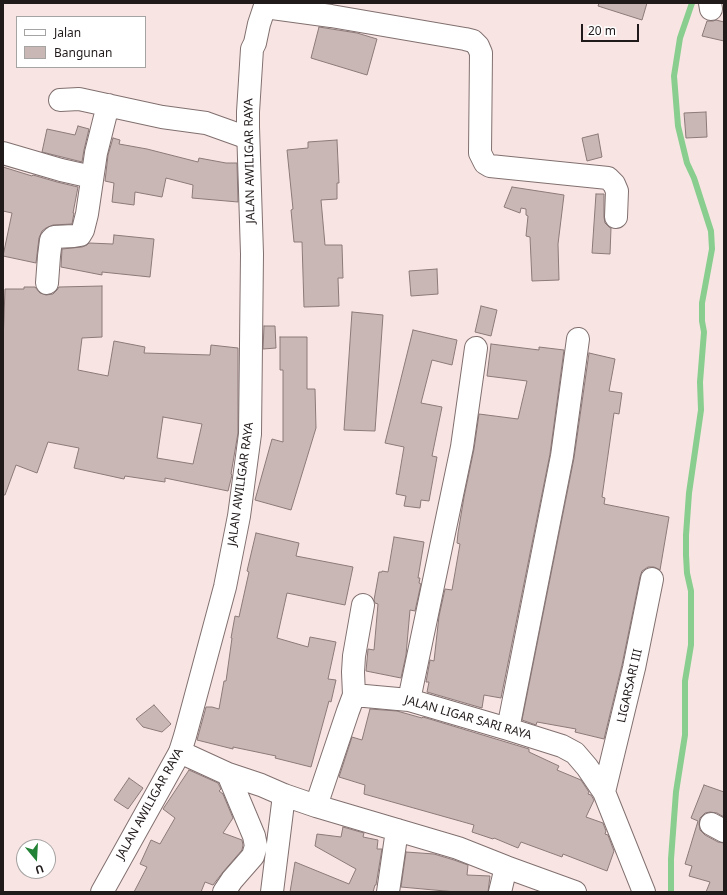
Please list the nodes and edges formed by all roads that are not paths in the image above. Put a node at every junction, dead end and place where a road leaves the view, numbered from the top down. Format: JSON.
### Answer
{"nodes":[{"id":1,"x":266,"y":5,"type":"edge"},
{"id":2,"x":60,"y":100,"type":"dead end"},
{"id":3,"x":108,"y":105,"type":"junction"},
{"id":4,"x":248,"y":138,"type":"junction"},
{"id":5,"x":3,"y":154,"type":"edge"},
{"id":6,"x":92,"y":177,"type":"junction"},
{"id":7,"x":616,"y":217,"type":"dead end"},
{"id":8,"x":47,"y":283,"type":"dead end"},
{"id":9,"x":578,"y":339,"type":"dead end"},
{"id":10,"x":476,"y":348,"type":"dead end"},
{"id":11,"x":652,"y":579,"type":"dead end"},
{"id":12,"x":363,"y":605,"type":"dead end"},
{"id":13,"x":354,"y":695,"type":"junction"},
{"id":14,"x":409,"y":700,"type":"junction"},
{"id":15,"x":508,"y":729,"type":"junction"},
{"id":16,"x":180,"y":752,"type":"junction"},
{"id":17,"x":228,"y":774,"type":"junction"},
{"id":18,"x":604,"y":792,"type":"junction"},
{"id":19,"x":284,"y":795,"type":"junction"},
{"id":20,"x":316,"y":806,"type":"junction"},
{"id":21,"x":397,"y":830,"type":"junction"},
{"id":22,"x":506,"y":867,"type":"junction"},
{"id":23,"x":102,"y":892,"type":"edge"},
{"id":24,"x":224,"y":892,"type":"edge"},
{"id":25,"x":272,"y":892,"type":"edge"},
{"id":26,"x":388,"y":892,"type":"edge"},
{"id":27,"x":500,"y":892,"type":"edge"},
{"id":28,"x":575,"y":892,"type":"edge"},
{"id":29,"x":644,"y":892,"type":"edge"}],
"edges":[{"from":1,"to":4,"type":"street","name":"JALAN AWILIGAR RAYA"},
{"from":1,"to":7,"type":"street"},
{"from":2,"to":3,"type":"street"},
{"from":3,"to":4,"type":"street"},
{"from":3,"to":6,"type":"street"},
{"from":4,"to":16,"type":"street","name":"JALAN AWILIGAR RAYA"},
{"from":5,"to":6,"type":"street"},
{"from":6,"to":8,"type":"street"},
{"from":9,"to":15,"type":"street"},
{"from":10,"to":14,"type":"street"},
{"from":11,"to":18,"type":"street","name":"LIGARSARI III"},
{"from":12,"to":13,"type":"street"},
{"from":13,"to":14,"type":"street","name":"JALAN LIGAR SARI RAYA"},
{"from":13,"to":20,"type":"street"},
{"from":14,"to":15,"type":"street","name":"JALAN LIGAR SARI RAYA"},
{"from":15,"to":18,"type":"street","name":"JALAN LIGAR SARI RAYA"},
{"from":16,"to":17,"type":"street"},
{"from":16,"to":23,"type":"street","name":"JALAN AWILIGAR RAYA"},
{"from":17,"to":19,"type":"street"},
{"from":17,"to":24,"type":"street"},
{"from":18,"to":29,"type":"street","name":"JALAN LIGAR SARI RAYA"},
{"from":19,"to":20,"type":"street"},
{"from":19,"to":25,"type":"street"},
{"from":20,"to":21,"type":"street"},
{"from":21,"to":22,"type":"street"},
{"from":21,"to":26,"type":"street"},
{"from":22,"to":27,"type":"street"},
{"from":22,"to":28,"type":"street"}]}
